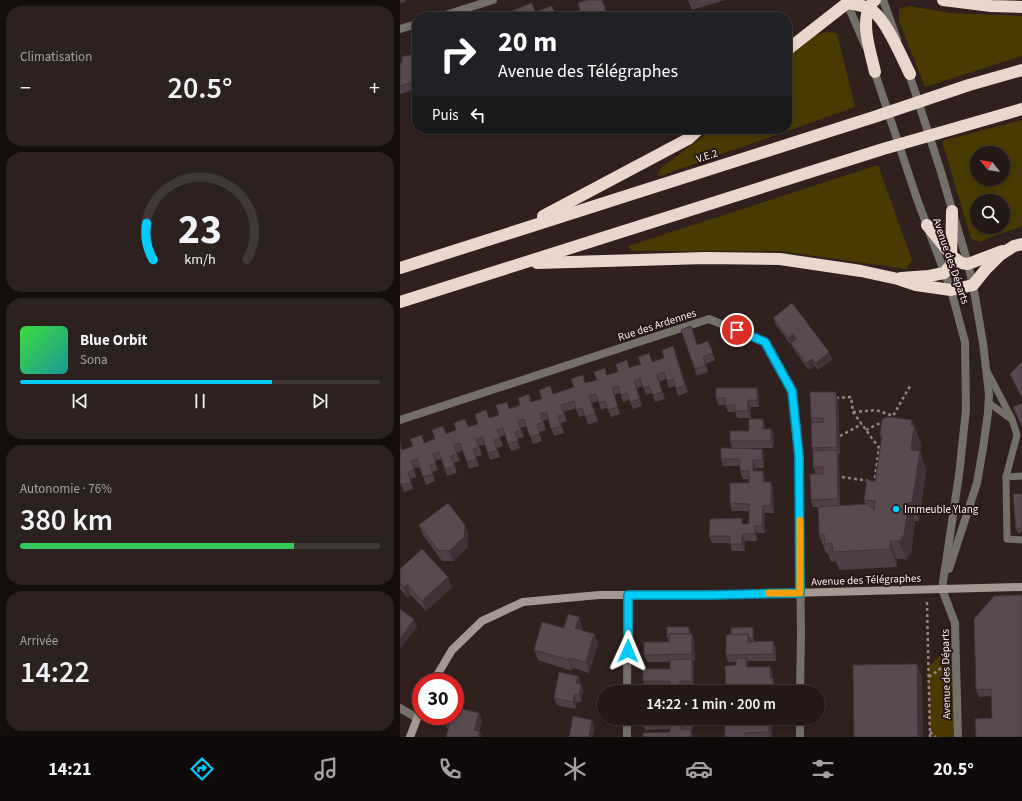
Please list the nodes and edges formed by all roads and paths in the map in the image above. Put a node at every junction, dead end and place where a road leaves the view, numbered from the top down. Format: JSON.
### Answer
{"nodes":[{"id":1,"x":493,"y":0,"type":"edge"},
{"id":2,"x":883,"y":0,"type":"edge"},
{"id":3,"x":943,"y":0,"type":"edge"},
{"id":4,"x":848,"y":1,"type":"edge"},
{"id":5,"x":872,"y":4,"type":"edge"},
{"id":6,"x":1022,"y":7,"type":"edge"},
{"id":7,"x":455,"y":12,"type":"edge"},
{"id":8,"x":412,"y":25,"type":"edge"},
{"id":9,"x":400,"y":29,"type":"edge"},
{"id":10,"x":792,"y":46,"type":"edge"},
{"id":11,"x":1022,"y":70,"type":"edge"},
{"id":12,"x":874,"y":72,"type":"junction"},
{"id":13,"x":910,"y":74,"type":"junction"},
{"id":14,"x":1022,"y":109,"type":"edge"},
{"id":15,"x":694,"y":134,"type":"edge"},
{"id":16,"x":952,"y":211,"type":"junction"},
{"id":17,"x":926,"y":225,"type":"junction"},
{"id":18,"x":515,"y":231,"type":"junction"},
{"id":19,"x":1018,"y":245,"type":"edge"},
{"id":20,"x":952,"y":256,"type":"junction"},
{"id":21,"x":523,"y":263,"type":"junction"},
{"id":22,"x":968,"y":264,"type":"junction"},
{"id":23,"x":400,"y":268,"type":"edge"},
{"id":24,"x":944,"y":273,"type":"junction"},
{"id":25,"x":898,"y":279,"type":"junction"},
{"id":26,"x":973,"y":285,"type":"junction"},
{"id":27,"x":951,"y":290,"type":"junction"},
{"id":28,"x":400,"y":302,"type":"edge"},
{"id":29,"x":986,"y":369,"type":"junction"},
{"id":30,"x":910,"y":386,"type":"dead end"},
{"id":31,"x":830,"y":398,"type":"edge"},
{"id":32,"x":989,"y":403,"type":"junction"},
{"id":33,"x":853,"y":412,"type":"junction"},
{"id":34,"x":893,"y":416,"type":"junction"},
{"id":35,"x":1012,"y":419,"type":"junction"},
{"id":36,"x":400,"y":420,"type":"edge"},
{"id":37,"x":862,"y":424,"type":"junction"},
{"id":38,"x":892,"y":424,"type":"edge"},
{"id":39,"x":866,"y":430,"type":"junction"},
{"id":40,"x":840,"y":436,"type":"dead end"},
{"id":41,"x":883,"y":442,"type":"edge"},
{"id":42,"x":879,"y":448,"type":"junction"},
{"id":43,"x":1022,"y":476,"type":"edge"},
{"id":44,"x":1006,"y":477,"type":"junction"},
{"id":45,"x":842,"y":478,"type":"dead end"},
{"id":46,"x":875,"y":482,"type":"junction"},
{"id":47,"x":873,"y":489,"type":"edge"},
{"id":48,"x":1022,"y":540,"type":"edge"},
{"id":49,"x":1022,"y":587,"type":"edge"},
{"id":50,"x":927,"y":589,"type":"junction"},
{"id":51,"x":942,"y":589,"type":"junction"},
{"id":52,"x":800,"y":593,"type":"junction"},
{"id":53,"x":628,"y":595,"type":"junction"},
{"id":54,"x":438,"y":673,"type":"edge"},
{"id":55,"x":627,"y":685,"type":"edge"},
{"id":56,"x":800,"y":685,"type":"edge"},
{"id":57,"x":400,"y":708,"type":"edge"},
{"id":58,"x":412,"y":715,"type":"edge"},
{"id":59,"x":414,"y":725,"type":"edge"},
{"id":60,"x":627,"y":725,"type":"edge"},
{"id":61,"x":800,"y":725,"type":"edge"},
{"id":62,"x":930,"y":732,"type":"junction"},
{"id":63,"x":410,"y":737,"type":"edge"},
{"id":64,"x":627,"y":737,"type":"edge"},
{"id":65,"x":800,"y":737,"type":"edge"},
{"id":66,"x":930,"y":737,"type":"edge"},
{"id":67,"x":936,"y":737,"type":"edge"},
{"id":68,"x":958,"y":737,"type":"edge"}],
"edges":[{"from":1,"to":7,"type":"street"},
{"from":2,"to":13,"type":"street","name":"Avenue des Départs"},
{"from":3,"to":6,"type":"highway"},
{"from":4,"to":5,"type":"highway"},
{"from":4,"to":10,"type":"highway"},
{"from":4,"to":12,"type":"street","name":"Avenue des Départs"},
{"from":5,"to":12,"type":"highway"},
{"from":5,"to":13,"type":"highway"},
{"from":8,"to":9,"type":"street"},
{"from":11,"to":18,"type":"highway","name":"V.E.2"},
{"from":12,"to":17,"type":"street","name":"Avenue des Départs"},
{"from":13,"to":16,"type":"street","name":"Avenue des Départs"},
{"from":14,"to":21,"type":"highway"},
{"from":15,"to":18,"type":"highway"},
{"from":16,"to":20,"type":"highway"},
{"from":16,"to":22,"type":"street","name":"Avenue des Départs"},
{"from":17,"to":20,"type":"highway"},
{"from":17,"to":24,"type":"street","name":"Avenue des Départs"},
{"from":18,"to":23,"type":"highway","name":"V.E.2"},
{"from":19,"to":22,"type":"highway"},
{"from":19,"to":26,"type":"highway"},
{"from":20,"to":22,"type":"highway"},
{"from":20,"to":24,"type":"highway"},
{"from":21,"to":25,"type":"highway"},
{"from":21,"to":28,"type":"highway"},
{"from":22,"to":26,"type":"street","name":"Avenue des Départs"},
{"from":24,"to":25,"type":"highway"},
{"from":24,"to":27,"type":"street","name":"Avenue des Départs"},
{"from":25,"to":27,"type":"highway"},
{"from":26,"to":27,"type":"highway"},
{"from":26,"to":29,"type":"street","name":"Avenue des Départs"},
{"from":27,"to":51,"type":"street","name":"Avenue des Départs"},
{"from":29,"to":32,"type":"street","name":"Avenue des Départs"},
{"from":29,"to":35,"type":"lane"},
{"from":30,"to":34,"type":"path"},
{"from":31,"to":33,"type":"path"},
{"from":32,"to":35,"type":"lane"},
{"from":32,"to":51,"type":"street","name":"Avenue des Départs"},
{"from":33,"to":34,"type":"path"},
{"from":33,"to":37,"type":"path"},
{"from":34,"to":38,"type":"path"},
{"from":34,"to":39,"type":"path"},
{"from":35,"to":44,"type":"lane"},
{"from":36,"to":52,"type":"street","name":"Rue des Ardennes"},
{"from":37,"to":39,"type":"path"},
{"from":37,"to":40,"type":"path"},
{"from":39,"to":42,"type":"path"},
{"from":41,"to":42,"type":"path"},
{"from":42,"to":46,"type":"path"},
{"from":43,"to":44,"type":"lane"},
{"from":44,"to":48,"type":"lane"},
{"from":45,"to":46,"type":"path"},
{"from":46,"to":47,"type":"path"},
{"from":49,"to":51,"type":"street","name":"Avenue des Télégraphes"},
{"from":50,"to":51,"type":"street","name":"Avenue des Télégraphes"},
{"from":50,"to":52,"type":"street","name":"Avenue des Télégraphes"},
{"from":50,"to":62,"type":"path"},
{"from":51,"to":68,"type":"street","name":"Avenue des Départs"},
{"from":52,"to":53,"type":"street","name":"Avenue des Télégraphes"},
{"from":52,"to":56,"type":"street","name":"Rue des Ardennes"},
{"from":53,"to":54,"type":"street","name":"Avenue des Télégraphes"},
{"from":53,"to":55,"type":"street"},
{"from":57,"to":58,"type":"street"},
{"from":59,"to":63,"type":"street"},
{"from":60,"to":64,"type":"street"},
{"from":61,"to":65,"type":"street"},
{"from":62,"to":66,"type":"path"},
{"from":62,"to":67,"type":"path"}]}
